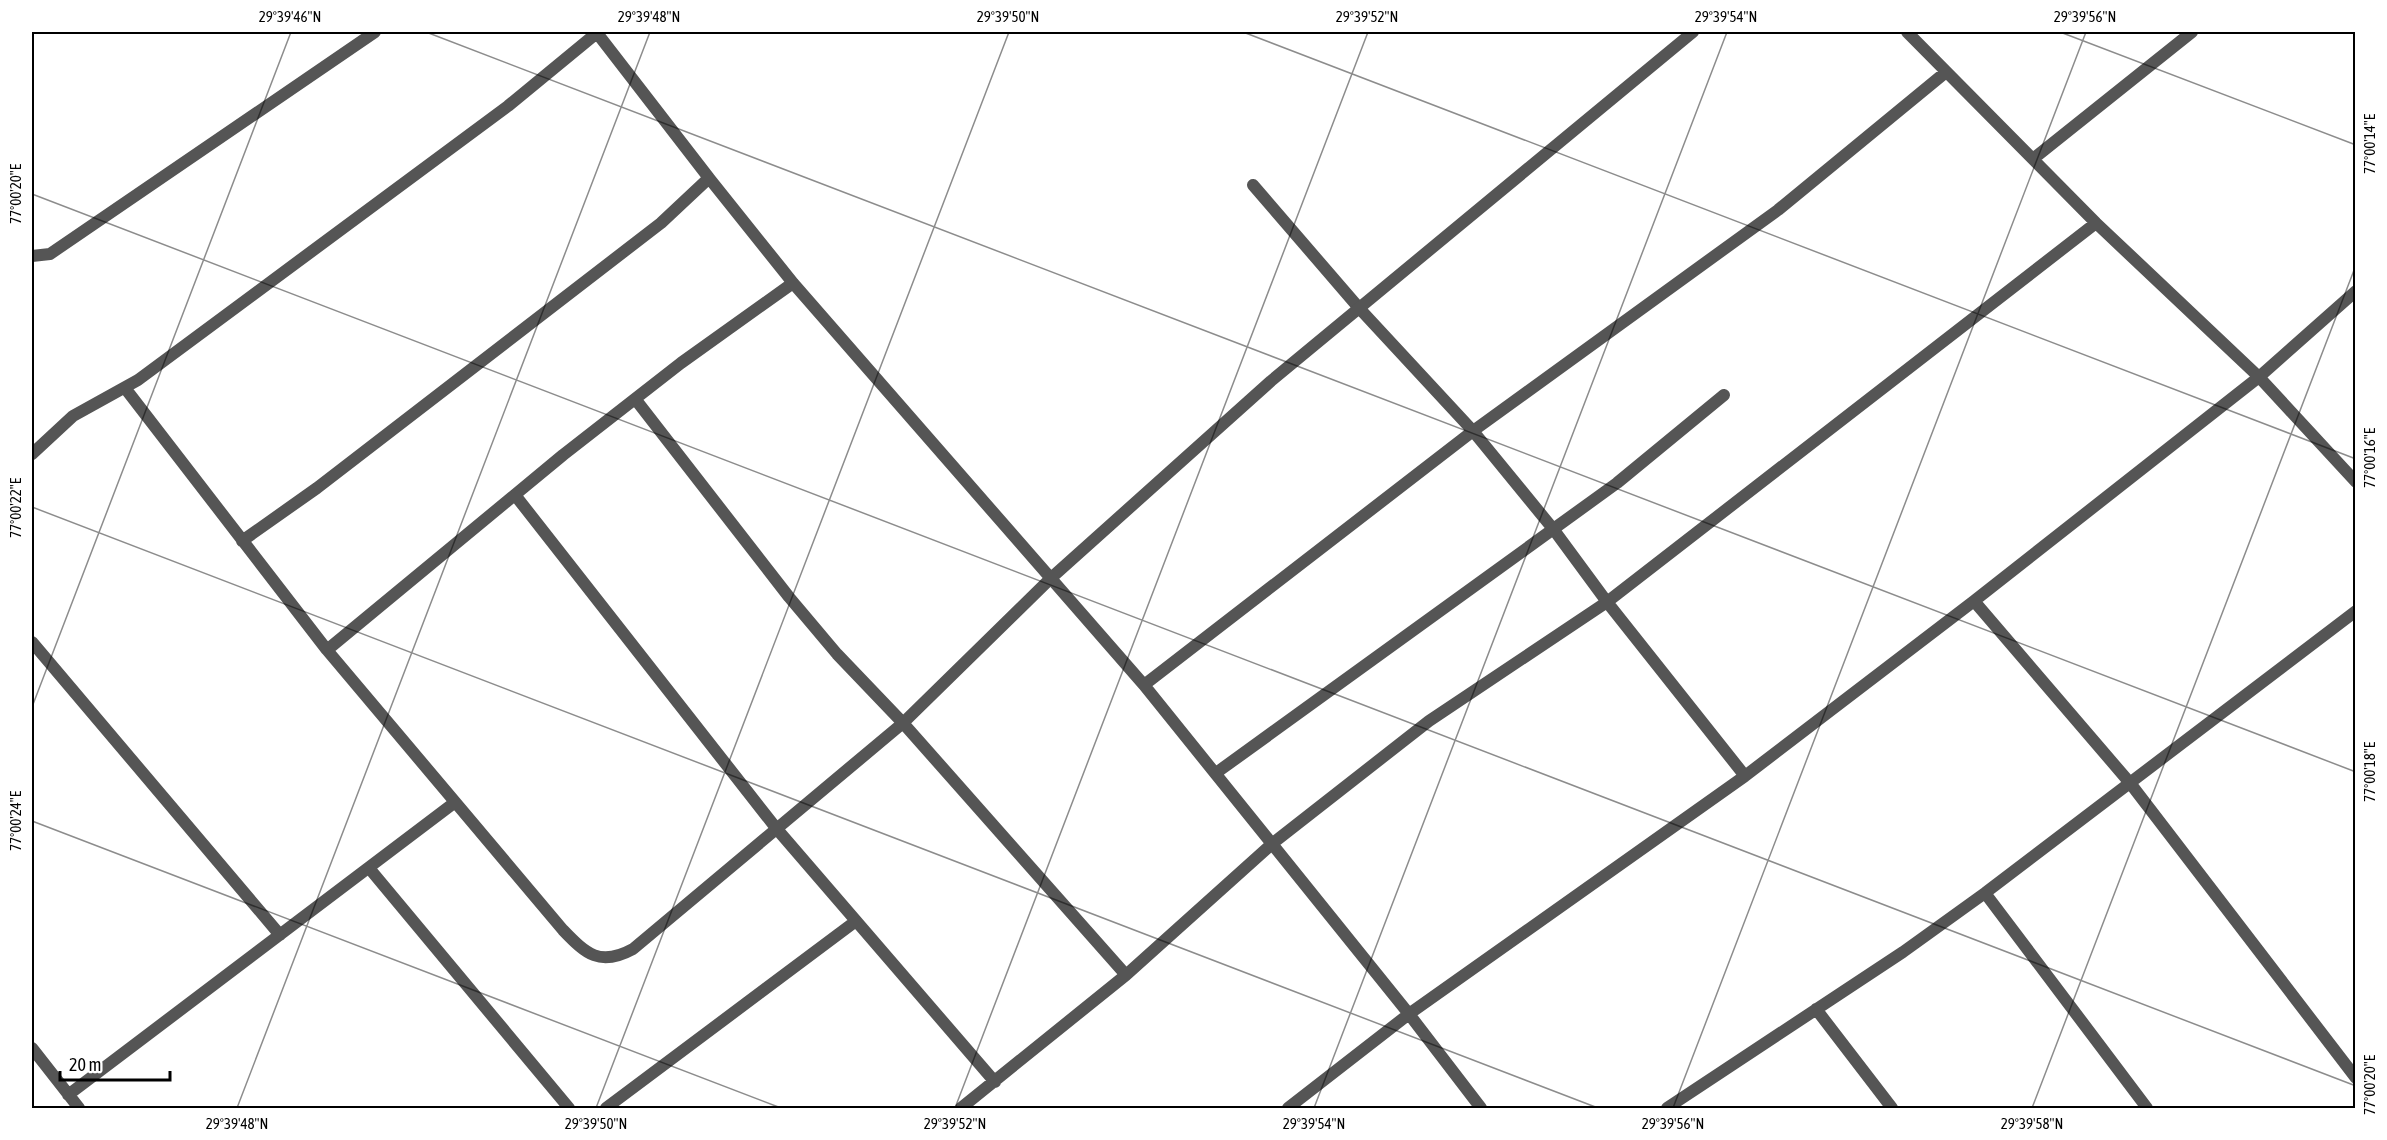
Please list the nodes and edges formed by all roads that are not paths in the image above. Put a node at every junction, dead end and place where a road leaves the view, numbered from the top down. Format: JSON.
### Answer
{"nodes":[{"id":1,"x":375,"y":32,"type":"edge"},
{"id":2,"x":598,"y":32,"type":"edge"},
{"id":3,"x":1693,"y":32,"type":"edge"},
{"id":4,"x":1907,"y":32,"type":"edge"},
{"id":5,"x":2192,"y":32,"type":"edge"},
{"id":6,"x":1946,"y":72,"type":"junction"},
{"id":7,"x":2033,"y":159,"type":"junction"},
{"id":8,"x":709,"y":178,"type":"junction"},
{"id":9,"x":1253,"y":185,"type":"dead end"},
{"id":10,"x":2096,"y":223,"type":"junction"},
{"id":11,"x":32,"y":256,"type":"edge"},
{"id":12,"x":793,"y":283,"type":"junction"},
{"id":13,"x":2355,"y":291,"type":"edge"},
{"id":14,"x":1359,"y":308,"type":"junction"},
{"id":15,"x":2259,"y":377,"type":"junction"},
{"id":16,"x":125,"y":388,"type":"junction"},
{"id":17,"x":1724,"y":395,"type":"dead end"},
{"id":18,"x":636,"y":400,"type":"junction"},
{"id":19,"x":1473,"y":432,"type":"junction"},
{"id":20,"x":32,"y":454,"type":"edge"},
{"id":21,"x":2355,"y":482,"type":"edge"},
{"id":22,"x":515,"y":495,"type":"junction"},
{"id":23,"x":1554,"y":530,"type":"junction"},
{"id":24,"x":242,"y":541,"type":"junction"},
{"id":25,"x":1050,"y":579,"type":"junction"},
{"id":26,"x":1974,"y":601,"type":"junction"},
{"id":27,"x":1607,"y":602,"type":"junction"},
{"id":28,"x":2355,"y":611,"type":"edge"},
{"id":29,"x":32,"y":642,"type":"edge"},
{"id":30,"x":327,"y":650,"type":"junction"},
{"id":31,"x":1144,"y":685,"type":"junction"},
{"id":32,"x":903,"y":723,"type":"junction"},
{"id":33,"x":1216,"y":772,"type":"junction"},
{"id":34,"x":1745,"y":776,"type":"junction"},
{"id":35,"x":2130,"y":783,"type":"junction"},
{"id":36,"x":454,"y":803,"type":"junction"},
{"id":37,"x":776,"y":828,"type":"junction"},
{"id":38,"x":1273,"y":843,"type":"junction"},
{"id":39,"x":369,"y":868,"type":"junction"},
{"id":40,"x":1985,"y":893,"type":"junction"},
{"id":41,"x":856,"y":921,"type":"junction"},
{"id":42,"x":280,"y":935,"type":"junction"},
{"id":43,"x":1126,"y":975,"type":"junction"},
{"id":44,"x":1816,"y":1009,"type":"junction"},
{"id":45,"x":1409,"y":1014,"type":"junction"},
{"id":46,"x":32,"y":1047,"type":"edge"},
{"id":47,"x":2355,"y":1078,"type":"edge"},
{"id":48,"x":995,"y":1082,"type":"junction"},
{"id":49,"x":68,"y":1095,"type":"junction"},
{"id":50,"x":79,"y":1108,"type":"edge"},
{"id":51,"x":569,"y":1108,"type":"edge"},
{"id":52,"x":606,"y":1108,"type":"edge"},
{"id":53,"x":961,"y":1108,"type":"edge"},
{"id":54,"x":1288,"y":1108,"type":"edge"},
{"id":55,"x":1481,"y":1108,"type":"edge"},
{"id":56,"x":1668,"y":1108,"type":"edge"},
{"id":57,"x":1892,"y":1108,"type":"edge"},
{"id":58,"x":2147,"y":1108,"type":"edge"}],
"edges":[{"from":1,"to":11,"type":"street"},
{"from":2,"to":8,"type":"street"},
{"from":2,"to":16,"type":"street"},
{"from":3,"to":14,"type":"street"},
{"from":4,"to":6,"type":"street"},
{"from":5,"to":7,"type":"street"},
{"from":6,"to":7,"type":"street"},
{"from":6,"to":19,"type":"street"},
{"from":7,"to":10,"type":"street"},
{"from":8,"to":12,"type":"street"},
{"from":8,"to":24,"type":"street"},
{"from":9,"to":14,"type":"street"},
{"from":10,"to":15,"type":"street"},
{"from":10,"to":27,"type":"street"},
{"from":12,"to":18,"type":"street"},
{"from":12,"to":25,"type":"street"},
{"from":13,"to":15,"type":"street"},
{"from":14,"to":19,"type":"street"},
{"from":14,"to":25,"type":"street"},
{"from":15,"to":21,"type":"street"},
{"from":15,"to":26,"type":"street"},
{"from":16,"to":20,"type":"street"},
{"from":16,"to":24,"type":"street"},
{"from":17,"to":23,"type":"street"},
{"from":18,"to":22,"type":"street"},
{"from":18,"to":32,"type":"street"},
{"from":19,"to":23,"type":"street"},
{"from":19,"to":31,"type":"street"},
{"from":22,"to":30,"type":"street"},
{"from":22,"to":37,"type":"street"},
{"from":23,"to":27,"type":"street"},
{"from":23,"to":33,"type":"street"},
{"from":24,"to":30,"type":"street"},
{"from":25,"to":31,"type":"street"},
{"from":25,"to":32,"type":"street"},
{"from":26,"to":34,"type":"street"},
{"from":26,"to":35,"type":"street"},
{"from":27,"to":34,"type":"street"},
{"from":27,"to":38,"type":"street"},
{"from":28,"to":35,"type":"street"},
{"from":29,"to":42,"type":"street"},
{"from":30,"to":36,"type":"street"},
{"from":31,"to":33,"type":"street"},
{"from":32,"to":37,"type":"street"},
{"from":32,"to":43,"type":"street"},
{"from":33,"to":38,"type":"street"},
{"from":34,"to":45,"type":"street"},
{"from":35,"to":40,"type":"street"},
{"from":35,"to":47,"type":"street"},
{"from":36,"to":37,"type":"street"},
{"from":36,"to":39,"type":"street"},
{"from":37,"to":41,"type":"street"},
{"from":38,"to":43,"type":"street"},
{"from":38,"to":45,"type":"street"},
{"from":39,"to":42,"type":"street"},
{"from":39,"to":51,"type":"street"},
{"from":40,"to":44,"type":"street"},
{"from":40,"to":58,"type":"street"},
{"from":41,"to":48,"type":"street"},
{"from":41,"to":52,"type":"street"},
{"from":42,"to":49,"type":"street"},
{"from":43,"to":48,"type":"street"},
{"from":44,"to":56,"type":"street"},
{"from":44,"to":57,"type":"street"},
{"from":45,"to":54,"type":"street"},
{"from":45,"to":55,"type":"street"},
{"from":46,"to":49,"type":"street"},
{"from":48,"to":53,"type":"street"},
{"from":49,"to":50,"type":"street"}]}
